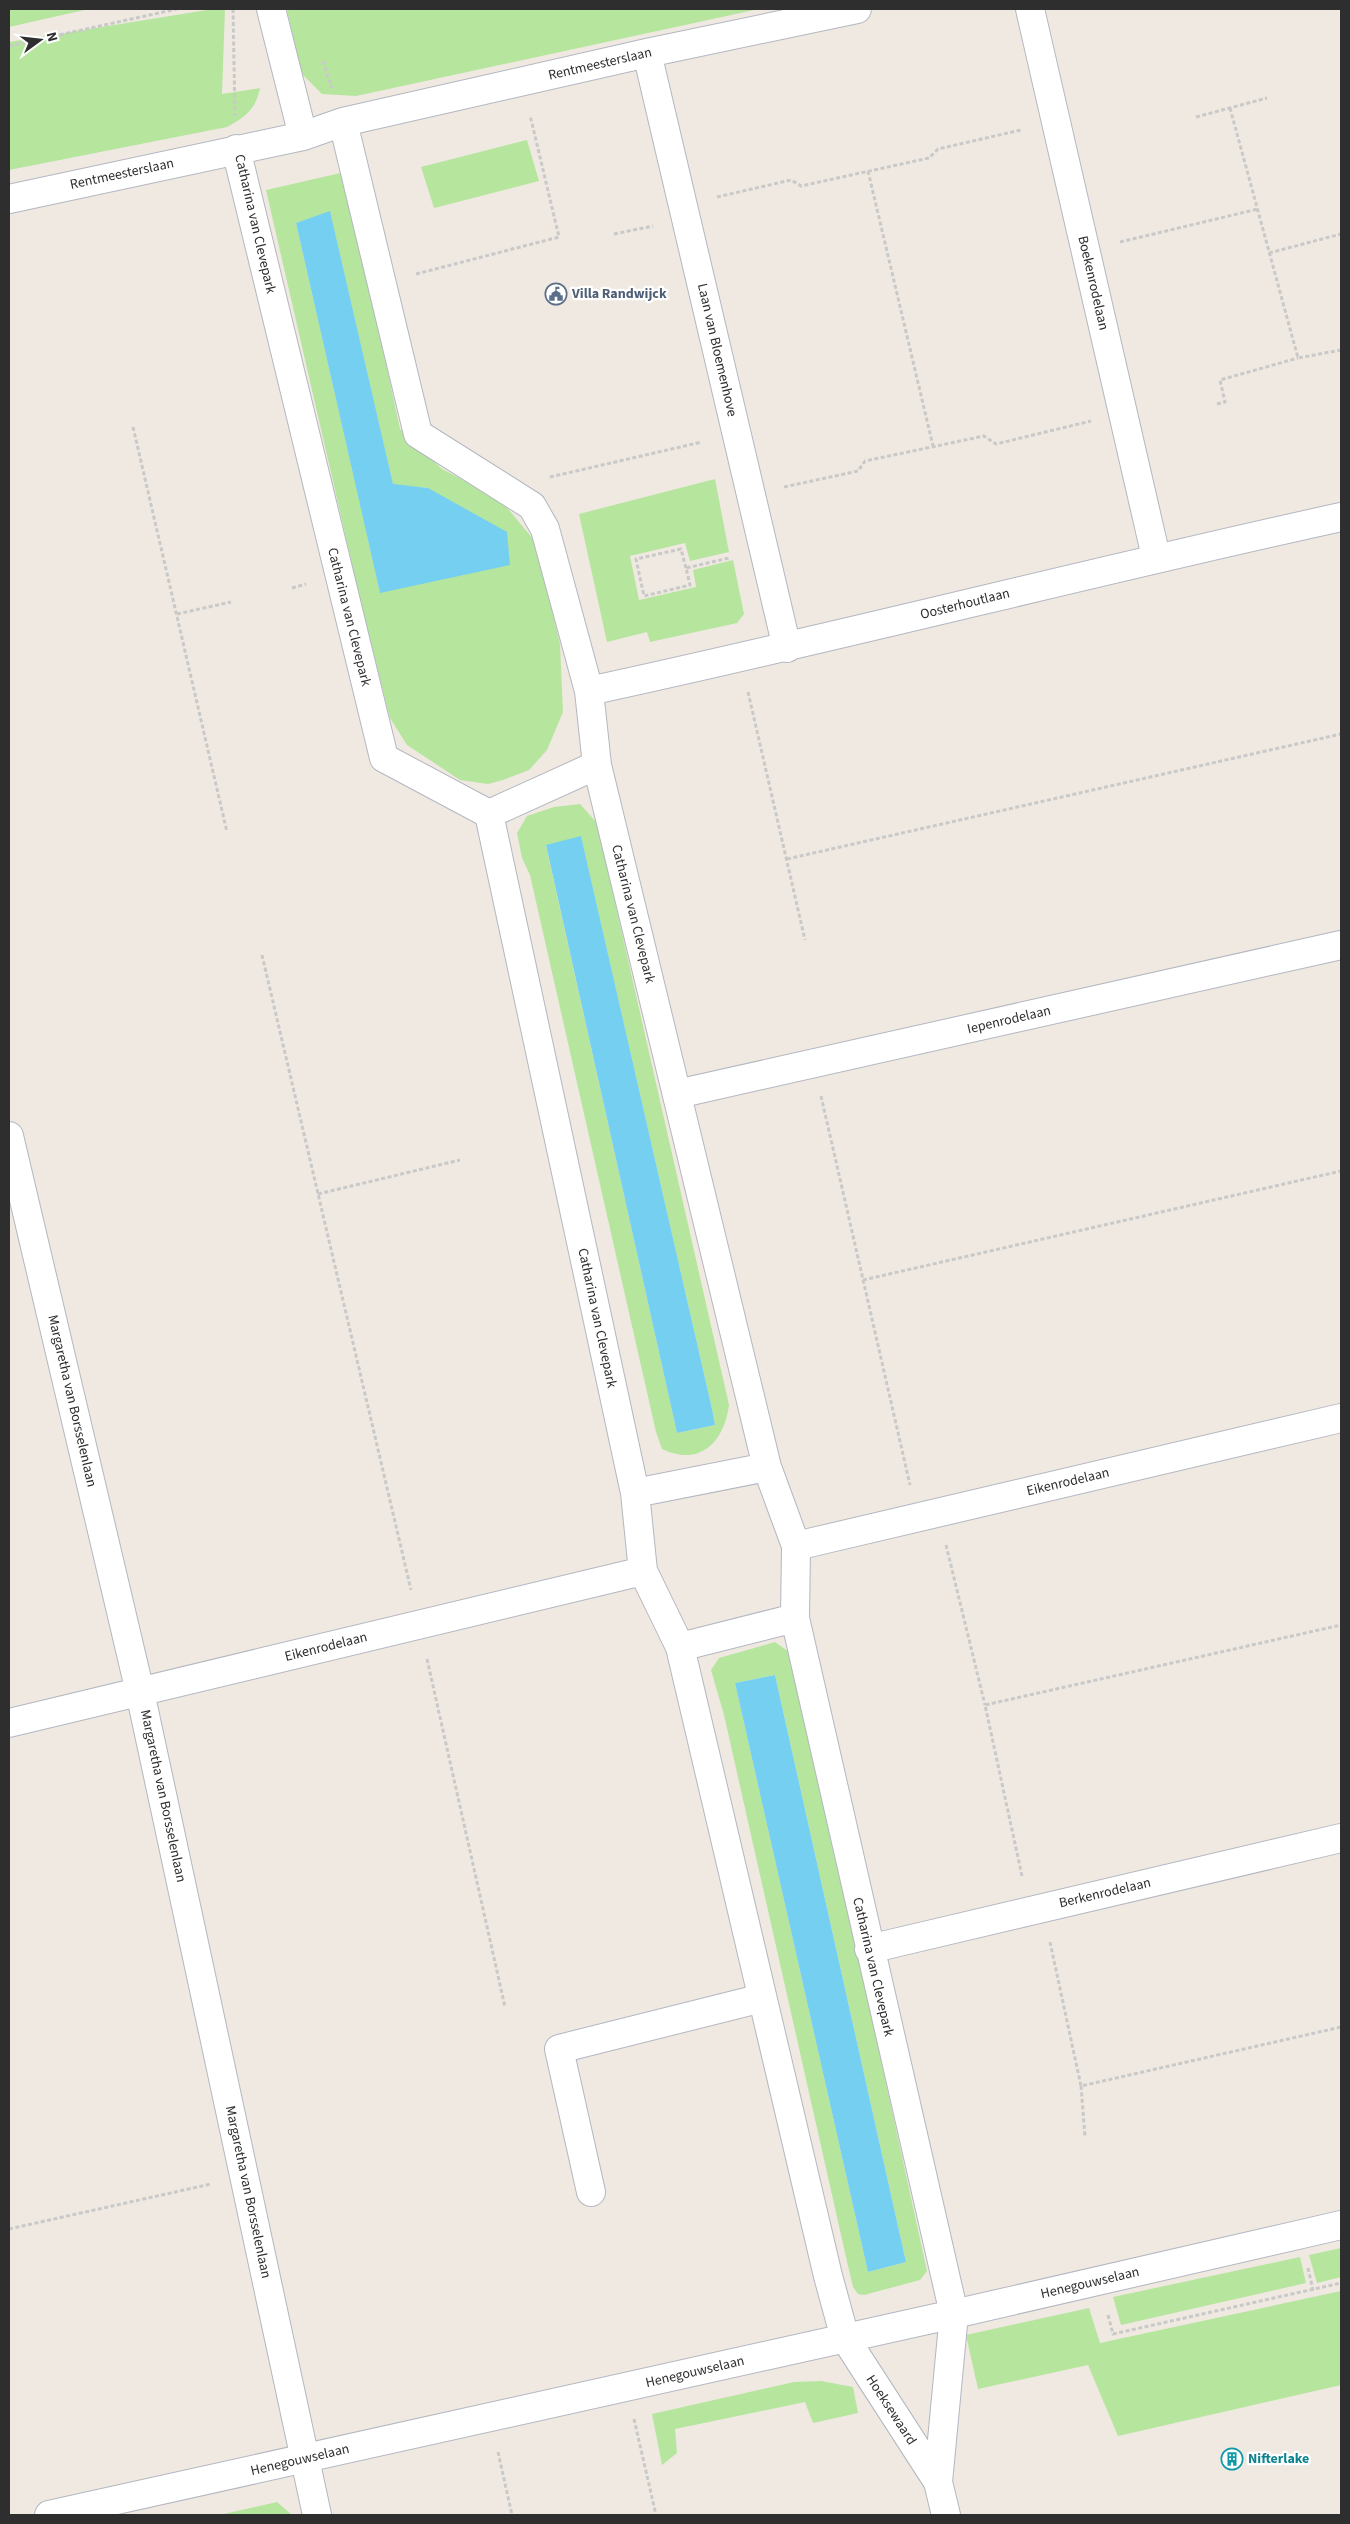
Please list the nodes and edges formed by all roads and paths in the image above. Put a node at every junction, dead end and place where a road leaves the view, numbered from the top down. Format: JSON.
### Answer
{"nodes":[{"id":1,"x":177,"y":9,"type":"edge"},
{"id":2,"x":233,"y":9,"type":"edge"},
{"id":3,"x":271,"y":9,"type":"edge"},
{"id":4,"x":857,"y":9,"type":"edge"},
{"id":5,"x":1030,"y":9,"type":"edge"},
{"id":6,"x":9,"y":46,"type":"edge"},
{"id":7,"x":647,"y":53,"type":"junction"},
{"id":8,"x":321,"y":56,"type":"dead end"},
{"id":9,"x":522,"y":82,"type":"junction"},
{"id":10,"x":1266,"y":98,"type":"dead end"},
{"id":11,"x":1230,"y":108,"type":"junction"},
{"id":12,"x":1196,"y":117,"type":"dead end"},
{"id":13,"x":344,"y":122,"type":"junction"},
{"id":14,"x":1056,"y":122,"type":"junction"},
{"id":15,"x":303,"y":136,"type":"junction"},
{"id":16,"x":236,"y":149,"type":"junction"},
{"id":17,"x":868,"y":171,"type":"junction"},
{"id":18,"x":9,"y":199,"type":"edge"},
{"id":19,"x":683,"y":205,"type":"junction"},
{"id":20,"x":1258,"y":209,"type":"junction"},
{"id":21,"x":1341,"y":234,"type":"edge"},
{"id":22,"x":1085,"y":250,"type":"junction"},
{"id":23,"x":1269,"y":253,"type":"junction"},
{"id":24,"x":382,"y":283,"type":"junction"},
{"id":25,"x":1341,"y":350,"type":"edge"},
{"id":26,"x":1298,"y":358,"type":"junction"},
{"id":27,"x":1217,"y":404,"type":"dead end"},
{"id":28,"x":1123,"y":414,"type":"junction"},
{"id":29,"x":133,"y":428,"type":"dead end"},
{"id":30,"x":737,"y":434,"type":"junction"},
{"id":31,"x":933,"y":446,"type":"junction"},
{"id":32,"x":502,"y":488,"type":"junction"},
{"id":33,"x":751,"y":495,"type":"junction"},
{"id":34,"x":1341,"y":517,"type":"edge"},
{"id":35,"x":764,"y":549,"type":"junction"},
{"id":36,"x":1156,"y":558,"type":"junction"},
{"id":37,"x":686,"y":568,"type":"junction"},
{"id":38,"x":231,"y":602,"type":"dead end"},
{"id":39,"x":177,"y":614,"type":"junction"},
{"id":40,"x":788,"y":648,"type":"junction"},
{"id":41,"x":740,"y":658,"type":"junction"},
{"id":42,"x":589,"y":691,"type":"junction"},
{"id":43,"x":1341,"y":734,"type":"edge"},
{"id":44,"x":597,"y":765,"type":"junction"},
{"id":45,"x":490,"y":814,"type":"junction"},
{"id":46,"x":227,"y":832,"type":"dead end"},
{"id":47,"x":787,"y":859,"type":"junction"},
{"id":48,"x":805,"y":940,"type":"dead end"},
{"id":49,"x":1341,"y":945,"type":"edge"},
{"id":50,"x":262,"y":956,"type":"dead end"},
{"id":51,"x":813,"y":1064,"type":"junction"},
{"id":52,"x":677,"y":1094,"type":"junction"},
{"id":53,"x":9,"y":1136,"type":"edge"},
{"id":54,"x":460,"y":1160,"type":"dead end"},
{"id":55,"x":1341,"y":1171,"type":"edge"},
{"id":56,"x":318,"y":1194,"type":"junction"},
{"id":57,"x":863,"y":1280,"type":"junction"},
{"id":58,"x":1341,"y":1418,"type":"edge"},
{"id":59,"x":767,"y":1467,"type":"junction"},
{"id":60,"x":635,"y":1493,"type":"junction"},
{"id":61,"x":928,"y":1515,"type":"junction"},
{"id":62,"x":796,"y":1546,"type":"junction"},
{"id":63,"x":642,"y":1572,"type":"junction"},
{"id":64,"x":795,"y":1618,"type":"junction"},
{"id":65,"x":419,"y":1625,"type":"junction"},
{"id":66,"x":1341,"y":1625,"type":"edge"},
{"id":67,"x":680,"y":1647,"type":"junction"},
{"id":68,"x":140,"y":1692,"type":"junction"},
{"id":69,"x":985,"y":1705,"type":"junction"},
{"id":70,"x":9,"y":1724,"type":"edge"},
{"id":71,"x":1341,"y":1838,"type":"edge"},
{"id":72,"x":1036,"y":1910,"type":"junction"},
{"id":73,"x":869,"y":1948,"type":"junction"},
{"id":74,"x":762,"y":1998,"type":"junction"},
{"id":75,"x":505,"y":2008,"type":"dead end"},
{"id":76,"x":1341,"y":2027,"type":"edge"},
{"id":77,"x":1081,"y":2086,"type":"junction"},
{"id":78,"x":1085,"y":2137,"type":"dead end"},
{"id":79,"x":245,"y":2176,"type":"junction"},
{"id":80,"x":591,"y":2192,"type":"dead end"},
{"id":81,"x":1341,"y":2225,"type":"edge"},
{"id":82,"x":9,"y":2229,"type":"edge"},
{"id":83,"x":1100,"y":2280,"type":"junction"},
{"id":84,"x":1341,"y":2284,"type":"edge"},
{"id":85,"x":954,"y":2314,"type":"junction"},
{"id":86,"x":845,"y":2338,"type":"junction"},
{"id":87,"x":627,"y":2387,"type":"junction"},
{"id":88,"x":490,"y":2417,"type":"junction"},
{"id":89,"x":305,"y":2458,"type":"junction"},
{"id":90,"x":938,"y":2482,"type":"junction"},
{"id":91,"x":49,"y":2515,"type":"edge"},
{"id":92,"x":317,"y":2515,"type":"edge"},
{"id":93,"x":512,"y":2515,"type":"edge"},
{"id":94,"x":656,"y":2515,"type":"edge"},
{"id":95,"x":946,"y":2515,"type":"edge"}],
"edges":[{"from":1,"to":6,"type":"path"},
{"from":2,"to":16,"type":"path"},
{"from":3,"to":15,"type":"street"},
{"from":4,"to":7,"type":"street","name":"Rentmeesterslaan"},
{"from":5,"to":14,"type":"street","name":"Boekenrodelaan"},
{"from":7,"to":9,"type":"street","name":"Rentmeesterslaan"},
{"from":7,"to":19,"type":"street","name":"Laan van Bloemenhove"},
{"from":8,"to":13,"type":"path"},
{"from":9,"to":13,"type":"street","name":"Rentmeesterslaan"},
{"from":9,"to":24,"type":"path"},
{"from":10,"to":11,"type":"path"},
{"from":11,"to":12,"type":"path"},
{"from":11,"to":20,"type":"path"},
{"from":13,"to":15,"type":"street","name":"Catharina van Clevepark"},
{"from":13,"to":24,"type":"street","name":"Catharina van Clevepark"},
{"from":14,"to":17,"type":"path"},
{"from":14,"to":22,"type":"street","name":"Boekenrodelaan"},
{"from":15,"to":16,"type":"street","name":"Catharina van Clevepark"},
{"from":16,"to":18,"type":"street","name":"Rentmeesterslaan"},
{"from":16,"to":45,"type":"street","name":"Catharina van Clevepark"},
{"from":17,"to":19,"type":"path"},
{"from":17,"to":31,"type":"path"},
{"from":19,"to":30,"type":"street","name":"Laan van Bloemenhove"},
{"from":20,"to":22,"type":"path"},
{"from":20,"to":23,"type":"path"},
{"from":21,"to":23,"type":"path"},
{"from":22,"to":28,"type":"street","name":"Boekenrodelaan"},
{"from":23,"to":26,"type":"path"},
{"from":24,"to":32,"type":"street","name":"Catharina van Clevepark"},
{"from":25,"to":26,"type":"path"},
{"from":26,"to":27,"type":"path"},
{"from":28,"to":31,"type":"path"},
{"from":28,"to":36,"type":"street","name":"Boekenrodelaan"},
{"from":29,"to":39,"type":"path"},
{"from":30,"to":32,"type":"path"},
{"from":30,"to":33,"type":"street","name":"Laan van Bloemenhove"},
{"from":31,"to":33,"type":"path"},
{"from":32,"to":42,"type":"street","name":"Catharina van Clevepark"},
{"from":33,"to":35,"type":"street","name":"Laan van Bloemenhove"},
{"from":34,"to":36,"type":"street","name":"Oosterhoutlaan"},
{"from":35,"to":37,"type":"path"},
{"from":35,"to":40,"type":"street","name":"Laan van Bloemenhove"},
{"from":36,"to":40,"type":"street","name":"Oosterhoutlaan"},
{"from":37,"to":37,"type":"path"},
{"from":38,"to":39,"type":"path"},
{"from":39,"to":46,"type":"path"},
{"from":40,"to":41,"type":"street","name":"Oosterhoutlaan"},
{"from":41,"to":42,"type":"street","name":"Oosterhoutlaan"},
{"from":41,"to":47,"type":"path"},
{"from":42,"to":44,"type":"street","name":"Catharina van Clevepark"},
{"from":43,"to":47,"type":"path"},
{"from":44,"to":45,"type":"street"},
{"from":44,"to":52,"type":"street","name":"Catharina van Clevepark"},
{"from":45,"to":60,"type":"street","name":"Catharina van Clevepark"},
{"from":47,"to":48,"type":"path"},
{"from":49,"to":51,"type":"street","name":"Iepenrodelaan"},
{"from":50,"to":56,"type":"path"},
{"from":51,"to":52,"type":"street","name":"Iepenrodelaan"},
{"from":51,"to":57,"type":"path"},
{"from":52,"to":59,"type":"street","name":"Catharina van Clevepark"},
{"from":53,"to":68,"type":"street","name":"Margaretha van Borsselenlaan"},
{"from":54,"to":56,"type":"path"},
{"from":55,"to":57,"type":"path"},
{"from":56,"to":65,"type":"path"},
{"from":57,"to":61,"type":"path"},
{"from":58,"to":61,"type":"street","name":"Eikenrodelaan"},
{"from":59,"to":60,"type":"street"},
{"from":59,"to":62,"type":"street","name":"Catharina van Clevepark"},
{"from":60,"to":63,"type":"street","name":"Catharina van Clevepark"},
{"from":61,"to":62,"type":"street","name":"Eikenrodelaan"},
{"from":61,"to":69,"type":"path"},
{"from":62,"to":64,"type":"street","name":"Catharina van Clevepark"},
{"from":63,"to":65,"type":"street","name":"Eikenrodelaan"},
{"from":63,"to":67,"type":"street"},
{"from":64,"to":67,"type":"street"},
{"from":64,"to":73,"type":"street","name":"Catharina van Clevepark"},
{"from":65,"to":68,"type":"street","name":"Eikenrodelaan"},
{"from":65,"to":75,"type":"path"},
{"from":66,"to":69,"type":"path"},
{"from":67,"to":74,"type":"street"},
{"from":68,"to":70,"type":"street","name":"Eikenrodelaan"},
{"from":68,"to":79,"type":"street","name":"Margaretha van Borsselenlaan"},
{"from":69,"to":72,"type":"path"},
{"from":71,"to":72,"type":"street","name":"Berkenrodelaan"},
{"from":72,"to":73,"type":"street","name":"Berkenrodelaan"},
{"from":72,"to":77,"type":"path"},
{"from":73,"to":85,"type":"street","name":"Catharina van Clevepark"},
{"from":74,"to":80,"type":"street"},
{"from":74,"to":86,"type":"street"},
{"from":76,"to":77,"type":"path"},
{"from":77,"to":78,"type":"path"},
{"from":79,"to":82,"type":"path"},
{"from":79,"to":89,"type":"street","name":"Margaretha van Borsselenlaan"},
{"from":81,"to":83,"type":"street","name":"Henegouwselaan"},
{"from":83,"to":84,"type":"path"},
{"from":83,"to":85,"type":"street","name":"Henegouwselaan"},
{"from":85,"to":86,"type":"street","name":"Henegouwselaan"},
{"from":85,"to":90,"type":"street","name":"Hoeksewaard"},
{"from":86,"to":87,"type":"street","name":"Henegouwselaan"},
{"from":86,"to":90,"type":"street","name":"Hoeksewaard"},
{"from":87,"to":88,"type":"street","name":"Henegouwselaan"},
{"from":87,"to":94,"type":"path"},
{"from":88,"to":89,"type":"street","name":"Henegouwselaan"},
{"from":88,"to":93,"type":"path"},
{"from":89,"to":91,"type":"street","name":"Henegouwselaan"},
{"from":89,"to":92,"type":"street"},
{"from":90,"to":95,"type":"street","name":"Hoeksewaard"}]}
